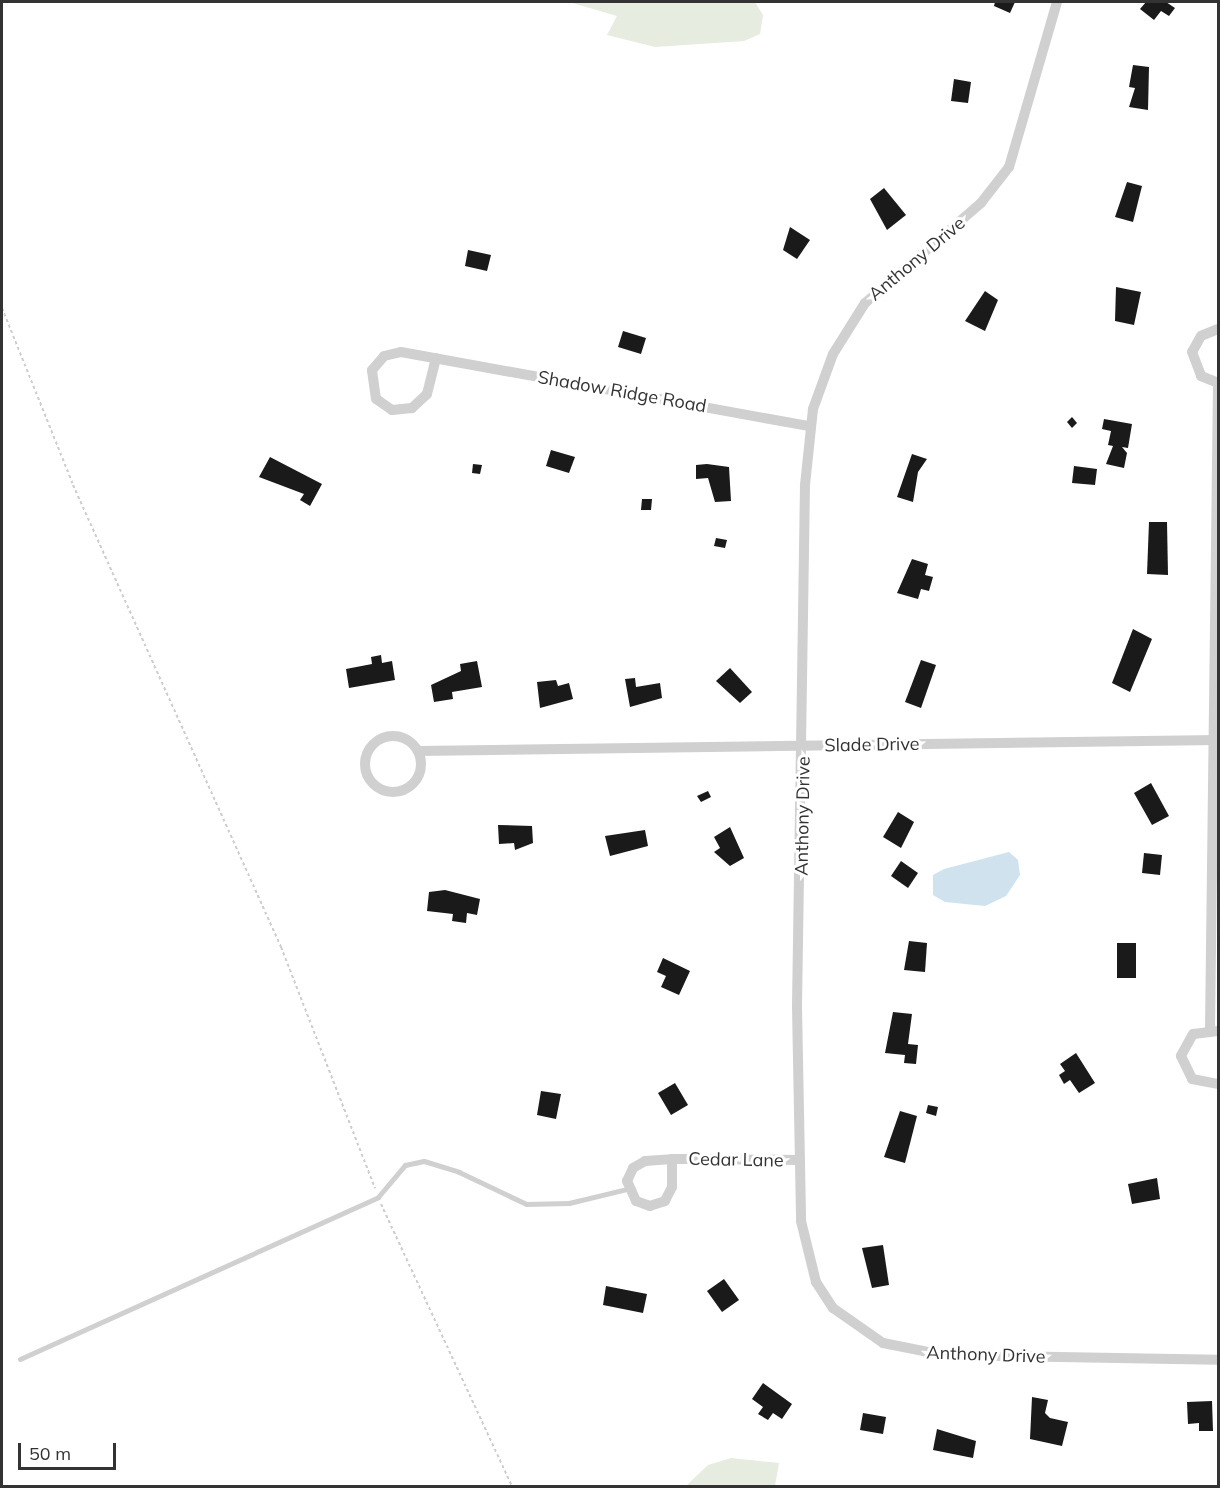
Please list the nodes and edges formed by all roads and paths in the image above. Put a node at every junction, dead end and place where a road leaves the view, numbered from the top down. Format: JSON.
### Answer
{"nodes":[{"id":1,"x":1057,"y":2,"type":"edge"},
{"id":2,"x":2,"y":308,"type":"edge"},
{"id":3,"x":1218,"y":329,"type":"edge"},
{"id":4,"x":436,"y":358,"type":"junction"},
{"id":5,"x":809,"y":426,"type":"junction"},
{"id":6,"x":1217,"y":740,"type":"edge"},
{"id":7,"x":804,"y":746,"type":"junction"},
{"id":8,"x":418,"y":752,"type":"junction"},
{"id":9,"x":1214,"y":1030,"type":"edge"},
{"id":10,"x":1218,"y":1084,"type":"edge"},
{"id":11,"x":672,"y":1160,"type":"junction"},
{"id":12,"x":800,"y":1161,"type":"junction"},
{"id":13,"x":627,"y":1189,"type":"junction"},
{"id":14,"x":378,"y":1197,"type":"junction"},
{"id":15,"x":20,"y":1359,"type":"dead end"},
{"id":16,"x":1218,"y":1360,"type":"edge"},
{"id":17,"x":512,"y":1486,"type":"edge"}],
"edges":[{"from":1,"to":5,"type":"street","name":"Anthony Drive"},
{"from":2,"to":14,"type":"path"},
{"from":3,"to":6,"type":"street"},
{"from":4,"to":4,"type":"street","name":"Shadow Ridge Road"},
{"from":4,"to":5,"type":"street","name":"Shadow Ridge Road"},
{"from":5,"to":7,"type":"street","name":"Anthony Drive"},
{"from":6,"to":7,"type":"street","name":"Slade Drive"},
{"from":6,"to":9,"type":"street"},
{"from":7,"to":8,"type":"street","name":"Slade Drive"},
{"from":7,"to":12,"type":"street","name":"Anthony Drive"},
{"from":8,"to":8,"type":"street","name":"Slade Drive"},
{"from":9,"to":10,"type":"street"},
{"from":11,"to":12,"type":"street","name":"Cedar Lane"},
{"from":11,"to":13,"type":"street","name":"Cedar Lane"},
{"from":11,"to":13,"type":"street","name":"Cedar Lane"},
{"from":12,"to":16,"type":"street","name":"Anthony Drive"},
{"from":13,"to":14,"type":"lane"},
{"from":14,"to":15,"type":"lane"},
{"from":14,"to":17,"type":"path"}]}
